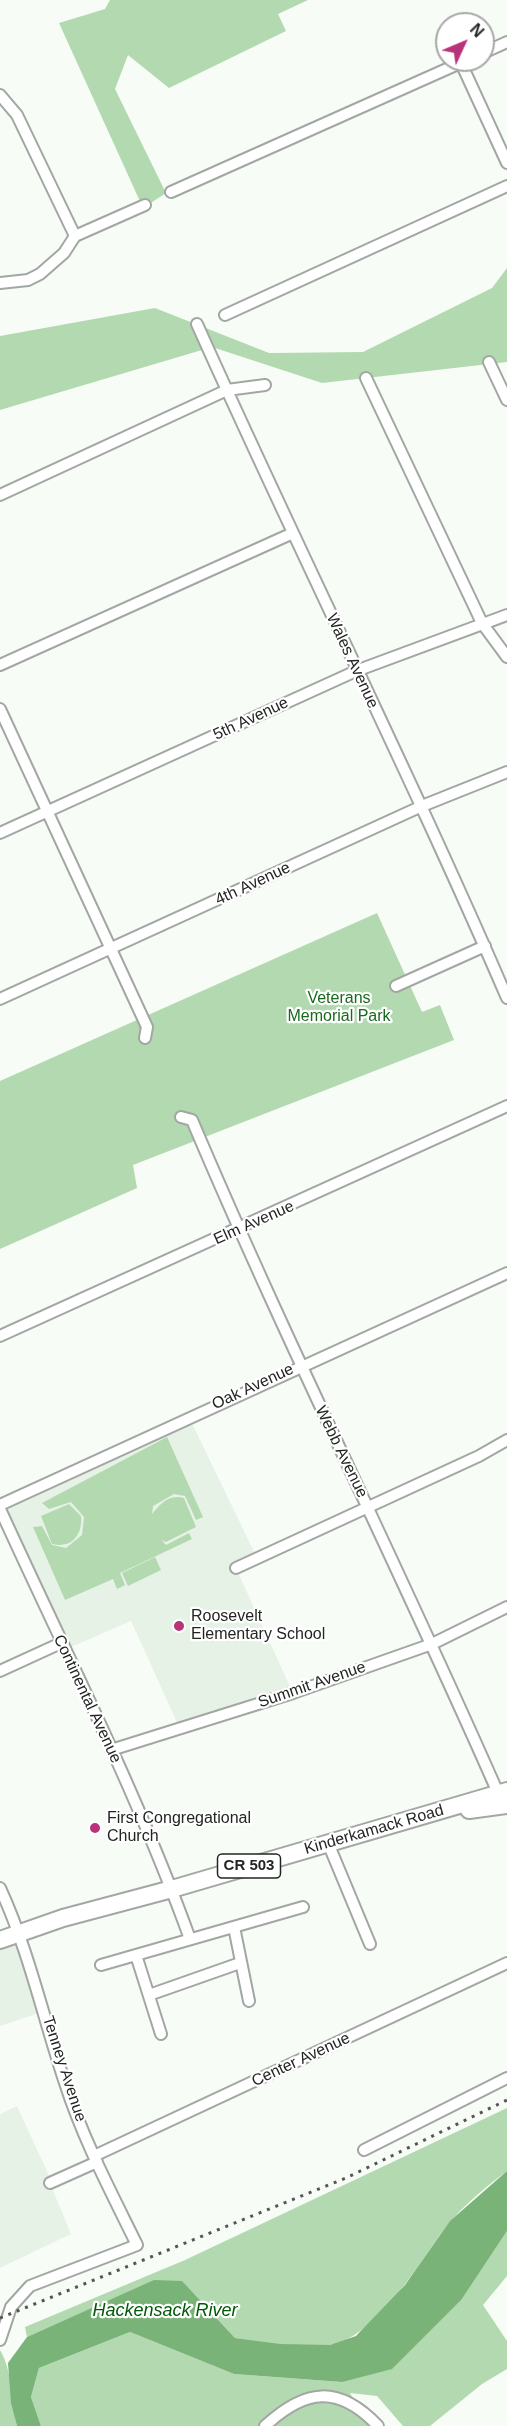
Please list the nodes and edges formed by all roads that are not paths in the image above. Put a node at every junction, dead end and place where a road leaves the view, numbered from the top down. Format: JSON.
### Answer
{"nodes":[{"id":1,"x":439,"y":72,"type":"edge"},
{"id":2,"x":469,"y":72,"type":"edge"},
{"id":3,"x":0,"y":95,"type":"edge"},
{"id":4,"x":507,"y":163,"type":"edge"},
{"id":5,"x":507,"y":186,"type":"edge"},
{"id":6,"x":171,"y":192,"type":"dead end"},
{"id":7,"x":145,"y":205,"type":"dead end"},
{"id":8,"x":75,"y":236,"type":"junction"},
{"id":9,"x":0,"y":283,"type":"edge"},
{"id":10,"x":225,"y":315,"type":"dead end"},
{"id":11,"x":197,"y":324,"type":"dead end"},
{"id":12,"x":489,"y":362,"type":"dead end"},
{"id":13,"x":366,"y":378,"type":"dead end"},
{"id":14,"x":265,"y":385,"type":"dead end"},
{"id":15,"x":227,"y":390,"type":"junction"},
{"id":16,"x":507,"y":400,"type":"edge"},
{"id":17,"x":0,"y":495,"type":"edge"},
{"id":18,"x":292,"y":532,"type":"junction"},
{"id":19,"x":507,"y":615,"type":"edge"},
{"id":20,"x":482,"y":623,"type":"junction"},
{"id":21,"x":507,"y":657,"type":"edge"},
{"id":22,"x":0,"y":665,"type":"edge"},
{"id":23,"x":356,"y":671,"type":"junction"},
{"id":24,"x":0,"y":709,"type":"edge"},
{"id":25,"x":507,"y":771,"type":"edge"},
{"id":26,"x":422,"y":806,"type":"junction"},
{"id":27,"x":47,"y":812,"type":"junction"},
{"id":28,"x":0,"y":833,"type":"edge"},
{"id":29,"x":485,"y":946,"type":"junction"},
{"id":30,"x":110,"y":949,"type":"junction"},
{"id":31,"x":396,"y":986,"type":"dead end"},
{"id":32,"x":507,"y":998,"type":"edge"},
{"id":33,"x":0,"y":999,"type":"edge"},
{"id":34,"x":145,"y":1038,"type":"dead end"},
{"id":35,"x":507,"y":1106,"type":"edge"},
{"id":36,"x":182,"y":1117,"type":"dead end"},
{"id":37,"x":238,"y":1230,"type":"junction"},
{"id":38,"x":507,"y":1273,"type":"edge"},
{"id":39,"x":0,"y":1336,"type":"edge"},
{"id":40,"x":300,"y":1366,"type":"junction"},
{"id":41,"x":507,"y":1440,"type":"edge"},
{"id":42,"x":0,"y":1504,"type":"edge"},
{"id":43,"x":368,"y":1508,"type":"junction"},
{"id":44,"x":0,"y":1509,"type":"edge"},
{"id":45,"x":236,"y":1568,"type":"dead end"},
{"id":46,"x":507,"y":1606,"type":"edge"},
{"id":47,"x":61,"y":1643,"type":"junction"},
{"id":48,"x":432,"y":1644,"type":"junction"},
{"id":49,"x":0,"y":1671,"type":"edge"},
{"id":50,"x":111,"y":1750,"type":"junction"},
{"id":51,"x":505,"y":1796,"type":"edge"},
{"id":52,"x":328,"y":1843,"type":"junction"},
{"id":53,"x":0,"y":1888,"type":"edge"},
{"id":54,"x":172,"y":1889,"type":"junction"},
{"id":55,"x":303,"y":1907,"type":"dead end"},
{"id":56,"x":234,"y":1927,"type":"junction"},
{"id":57,"x":20,"y":1932,"type":"junction"},
{"id":58,"x":190,"y":1939,"type":"junction"},
{"id":59,"x":0,"y":1940,"type":"edge"},
{"id":60,"x":370,"y":1944,"type":"dead end"},
{"id":61,"x":136,"y":1955,"type":"junction"},
{"id":62,"x":240,"y":1963,"type":"junction"},
{"id":63,"x":507,"y":1963,"type":"edge"},
{"id":64,"x":101,"y":1965,"type":"dead end"},
{"id":65,"x":149,"y":1995,"type":"junction"},
{"id":66,"x":249,"y":2001,"type":"dead end"},
{"id":67,"x":161,"y":2034,"type":"dead end"},
{"id":68,"x":507,"y":2078,"type":"edge"},
{"id":69,"x":364,"y":2150,"type":"dead end"},
{"id":70,"x":96,"y":2159,"type":"junction"},
{"id":71,"x":50,"y":2183,"type":"dead end"},
{"id":72,"x":0,"y":2340,"type":"edge"},
{"id":73,"x":265,"y":2426,"type":"edge"},
{"id":74,"x":378,"y":2426,"type":"edge"}],
"edges":[{"from":1,"to":6,"type":"street"},
{"from":2,"to":4,"type":"street"},
{"from":3,"to":8,"type":"street"},
{"from":5,"to":10,"type":"street"},
{"from":7,"to":8,"type":"street"},
{"from":8,"to":9,"type":"street"},
{"from":11,"to":15,"type":"street","name":"Wales Avenue"},
{"from":12,"to":16,"type":"street"},
{"from":13,"to":20,"type":"street"},
{"from":14,"to":15,"type":"street"},
{"from":15,"to":17,"type":"street"},
{"from":15,"to":18,"type":"street","name":"Wales Avenue"},
{"from":18,"to":22,"type":"street"},
{"from":18,"to":23,"type":"street","name":"Wales Avenue"},
{"from":19,"to":20,"type":"street","name":"5th Avenue"},
{"from":20,"to":21,"type":"street"},
{"from":20,"to":23,"type":"street","name":"5th Avenue"},
{"from":23,"to":26,"type":"street","name":"Wales Avenue"},
{"from":23,"to":27,"type":"street","name":"5th Avenue"},
{"from":24,"to":27,"type":"street"},
{"from":25,"to":26,"type":"street","name":"4th Avenue"},
{"from":26,"to":29,"type":"street","name":"Wales Avenue"},
{"from":26,"to":30,"type":"street","name":"4th Avenue"},
{"from":27,"to":28,"type":"street","name":"5th Avenue"},
{"from":27,"to":30,"type":"street"},
{"from":29,"to":31,"type":"street"},
{"from":29,"to":32,"type":"street","name":"Wales Avenue"},
{"from":30,"to":33,"type":"street","name":"4th Avenue"},
{"from":30,"to":34,"type":"street"},
{"from":35,"to":37,"type":"street","name":"Elm Avenue"},
{"from":36,"to":37,"type":"street","name":"Webb Avenue"},
{"from":37,"to":39,"type":"street","name":"Elm Avenue"},
{"from":37,"to":40,"type":"street","name":"Webb Avenue"},
{"from":38,"to":40,"type":"street","name":"Oak Avenue"},
{"from":40,"to":42,"type":"street","name":"Oak Avenue"},
{"from":40,"to":43,"type":"street","name":"Webb Avenue"},
{"from":41,"to":43,"type":"street"},
{"from":43,"to":45,"type":"street"},
{"from":43,"to":48,"type":"street","name":"Webb Avenue"},
{"from":44,"to":47,"type":"street","name":"Continental Avenue"},
{"from":46,"to":48,"type":"street","name":"Summit Avenue"},
{"from":47,"to":49,"type":"street"},
{"from":47,"to":50,"type":"street","name":"Continental Avenue"},
{"from":48,"to":50,"type":"street","name":"Summit Avenue"},
{"from":48,"to":51,"type":"street","name":"Webb Avenue"},
{"from":50,"to":54,"type":"street","name":"Continental Avenue"},
{"from":51,"to":52,"type":"main road","name":"Kinderkamack Road","number":"CR 503"},
{"from":52,"to":54,"type":"main road","name":"Kinderkamack Road","number":"CR 503"},
{"from":52,"to":60,"type":"street"},
{"from":53,"to":57,"type":"street","name":"Tenney Avenue"},
{"from":54,"to":57,"type":"main road","name":"Kinderkamack Road","number":"CR 503"},
{"from":54,"to":58,"type":"street","name":"Continental Avenue"},
{"from":55,"to":56,"type":"street"},
{"from":56,"to":58,"type":"street"},
{"from":56,"to":62,"type":"street"},
{"from":57,"to":59,"type":"main road","name":"Kinderkamack Road","number":"CR 503"},
{"from":57,"to":70,"type":"street","name":"Tenney Avenue"},
{"from":58,"to":61,"type":"street"},
{"from":61,"to":64,"type":"street"},
{"from":61,"to":65,"type":"street"},
{"from":62,"to":65,"type":"street"},
{"from":62,"to":66,"type":"street"},
{"from":63,"to":70,"type":"street","name":"Center Avenue"},
{"from":65,"to":67,"type":"street"},
{"from":68,"to":69,"type":"street"},
{"from":70,"to":71,"type":"street","name":"Center Avenue"},
{"from":70,"to":72,"type":"street","name":"Tenney Avenue"},
{"from":73,"to":74,"type":"street"}]}
